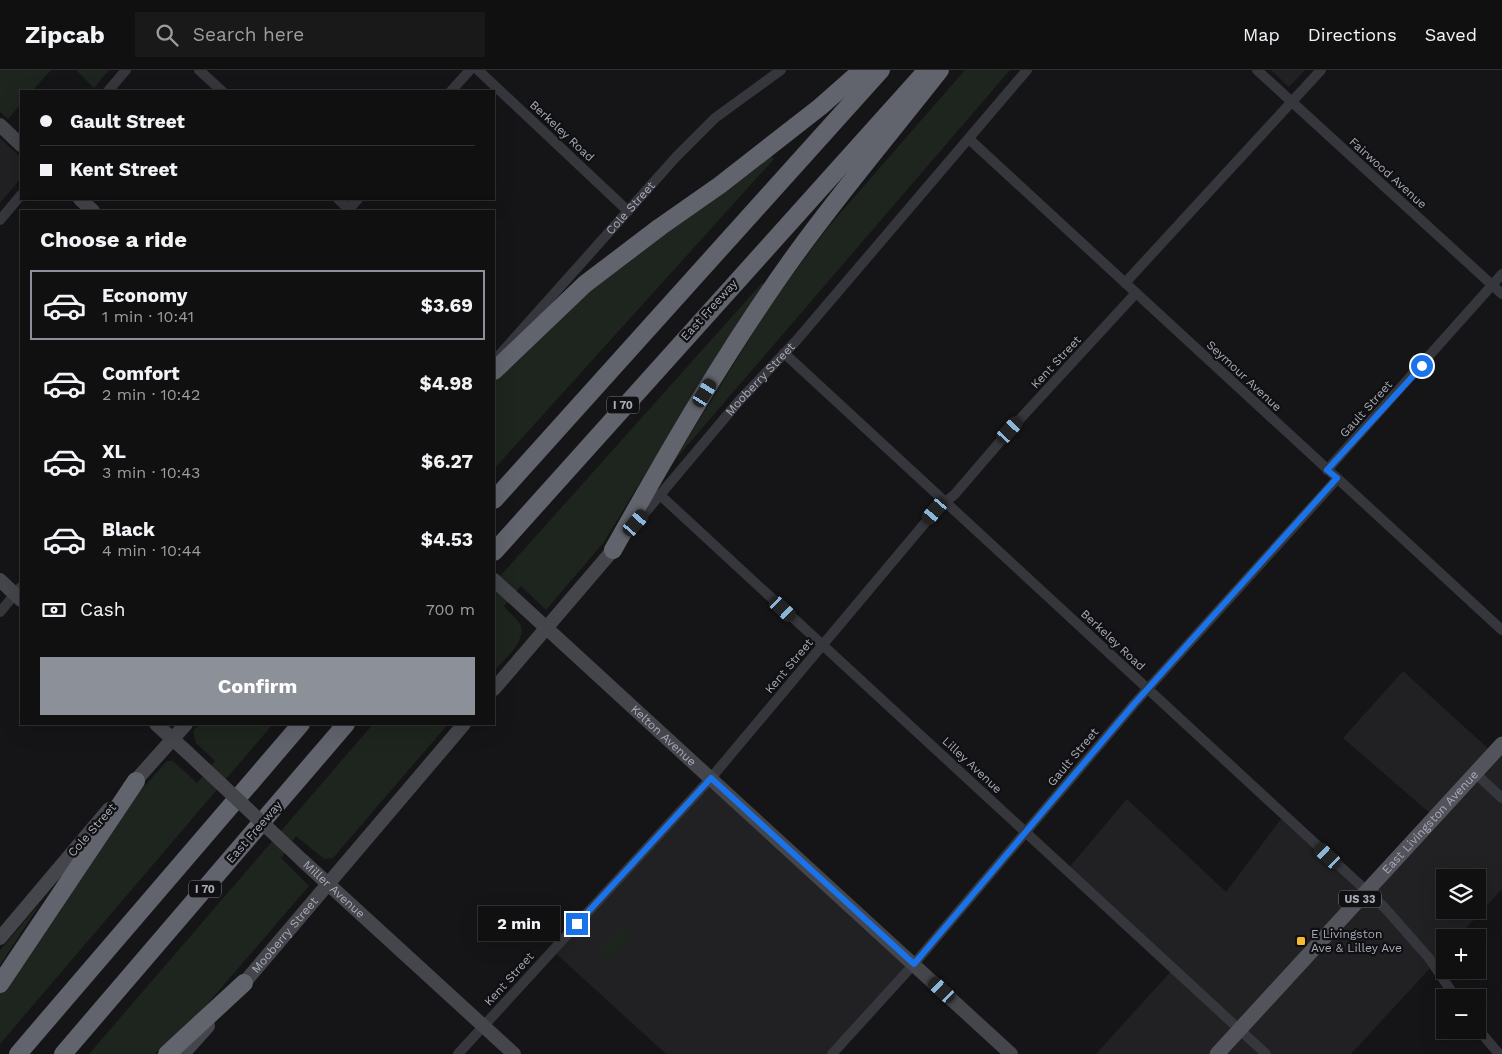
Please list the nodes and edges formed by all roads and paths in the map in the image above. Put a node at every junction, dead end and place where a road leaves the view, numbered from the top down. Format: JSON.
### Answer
{"nodes":[{"id":1,"x":126,"y":70,"type":"edge"},
{"id":2,"x":199,"y":70,"type":"edge"},
{"id":3,"x":470,"y":70,"type":"edge"},
{"id":4,"x":478,"y":70,"type":"edge"},
{"id":5,"x":781,"y":70,"type":"edge"},
{"id":6,"x":862,"y":70,"type":"edge"},
{"id":7,"x":881,"y":70,"type":"edge"},
{"id":8,"x":927,"y":70,"type":"edge"},
{"id":9,"x":940,"y":70,"type":"edge"},
{"id":10,"x":1027,"y":70,"type":"edge"},
{"id":11,"x":1257,"y":70,"type":"edge"},
{"id":12,"x":1321,"y":70,"type":"edge"},
{"id":13,"x":109,"y":90,"type":"edge"},
{"id":14,"x":221,"y":90,"type":"edge"},
{"id":15,"x":452,"y":90,"type":"edge"},
{"id":16,"x":1292,"y":102,"type":"junction"},
{"id":17,"x":0,"y":125,"type":"edge"},
{"id":18,"x":969,"y":139,"type":"junction"},
{"id":19,"x":20,"y":144,"type":"edge"},
{"id":20,"x":20,"y":196,"type":"edge"},
{"id":21,"x":81,"y":200,"type":"edge"},
{"id":22,"x":339,"y":200,"type":"edge"},
{"id":23,"x":93,"y":210,"type":"edge"},
{"id":24,"x":348,"y":210,"type":"edge"},
{"id":25,"x":628,"y":211,"type":"junction"},
{"id":26,"x":0,"y":220,"type":"edge"},
{"id":27,"x":1502,"y":274,"type":"edge"},
{"id":28,"x":1125,"y":283,"type":"junction"},
{"id":29,"x":1492,"y":285,"type":"junction"},
{"id":30,"x":1136,"y":293,"type":"junction"},
{"id":31,"x":1502,"y":294,"type":"edge"},
{"id":32,"x":495,"y":344,"type":"edge"},
{"id":33,"x":502,"y":351,"type":"junction"},
{"id":34,"x":784,"y":353,"type":"junction"},
{"id":35,"x":495,"y":360,"type":"edge"},
{"id":36,"x":495,"y":370,"type":"edge"},
{"id":37,"x":1327,"y":470,"type":"junction"},
{"id":38,"x":1337,"y":478,"type":"junction"},
{"id":39,"x":660,"y":496,"type":"junction"},
{"id":40,"x":495,"y":499,"type":"edge"},
{"id":41,"x":945,"y":502,"type":"junction"},
{"id":42,"x":613,"y":550,"type":"junction"},
{"id":43,"x":495,"y":551,"type":"edge"},
{"id":44,"x":0,"y":580,"type":"edge"},
{"id":45,"x":495,"y":581,"type":"edge"},
{"id":46,"x":19,"y":594,"type":"edge"},
{"id":47,"x":0,"y":612,"type":"edge"},
{"id":48,"x":546,"y":627,"type":"junction"},
{"id":49,"x":1502,"y":630,"type":"edge"},
{"id":50,"x":823,"y":645,"type":"junction"},
{"id":51,"x":495,"y":688,"type":"edge"},
{"id":52,"x":1147,"y":688,"type":"junction"},
{"id":53,"x":157,"y":725,"type":"edge"},
{"id":54,"x":185,"y":725,"type":"edge"},
{"id":55,"x":299,"y":725,"type":"edge"},
{"id":56,"x":345,"y":725,"type":"edge"},
{"id":57,"x":463,"y":725,"type":"edge"},
{"id":58,"x":173,"y":739,"type":"junction"},
{"id":59,"x":1502,"y":744,"type":"edge"},
{"id":60,"x":1475,"y":773,"type":"junction"},
{"id":61,"x":711,"y":778,"type":"junction"},
{"id":62,"x":136,"y":781,"type":"junction"},
{"id":63,"x":1502,"y":798,"type":"edge"},
{"id":64,"x":1025,"y":832,"type":"junction"},
{"id":65,"x":328,"y":884,"type":"junction"},
{"id":66,"x":1367,"y":892,"type":"junction"},
{"id":67,"x":0,"y":938,"type":"edge"},
{"id":68,"x":914,"y":964,"type":"junction"},
{"id":69,"x":244,"y":983,"type":"junction"},
{"id":70,"x":0,"y":984,"type":"edge"},
{"id":71,"x":1450,"y":989,"type":"edge"},
{"id":72,"x":483,"y":1026,"type":"junction"},
{"id":73,"x":1239,"y":1029,"type":"junction"},
{"id":74,"x":1486,"y":1038,"type":"edge"},
{"id":75,"x":18,"y":1054,"type":"edge"},
{"id":76,"x":64,"y":1054,"type":"edge"},
{"id":77,"x":167,"y":1054,"type":"edge"},
{"id":78,"x":183,"y":1054,"type":"edge"},
{"id":79,"x":458,"y":1054,"type":"edge"},
{"id":80,"x":514,"y":1054,"type":"edge"},
{"id":81,"x":832,"y":1054,"type":"edge"},
{"id":82,"x":1011,"y":1054,"type":"edge"},
{"id":83,"x":1217,"y":1054,"type":"edge"},
{"id":84,"x":1266,"y":1054,"type":"edge"},
{"id":85,"x":1499,"y":1054,"type":"edge"}],
"edges":[{"from":1,"to":13,"type":"street"},
{"from":2,"to":14,"type":"street"},
{"from":3,"to":15,"type":"street"},
{"from":4,"to":25,"type":"street","name":"Berkeley Road"},
{"from":5,"to":25,"type":"street","name":"Cole Street"},
{"from":6,"to":36,"type":"highway"},
{"from":7,"to":40,"type":"highway","number":"I 70"},
{"from":8,"to":43,"type":"highway","name":"East Freeway","number":"I 70"},
{"from":9,"to":42,"type":"highway"},
{"from":10,"to":18,"type":"street","name":"Mooberry Street"},
{"from":11,"to":16,"type":"street","name":"Fairwood Avenue"},
{"from":12,"to":16,"type":"street"},
{"from":16,"to":28,"type":"street"},
{"from":16,"to":29,"type":"street","name":"Fairwood Avenue"},
{"from":17,"to":19,"type":"main road"},
{"from":18,"to":28,"type":"street","name":"Seymour Avenue"},
{"from":18,"to":34,"type":"street","name":"Mooberry Street"},
{"from":20,"to":26,"type":"street"},
{"from":21,"to":23,"type":"main road"},
{"from":22,"to":24,"type":"street"},
{"from":25,"to":33,"type":"street","name":"Cole Street"},
{"from":27,"to":29,"type":"street","name":"Gault Street"},
{"from":28,"to":30,"type":"street","name":"Seymour Avenue"},
{"from":29,"to":31,"type":"street","name":"Fairwood Avenue"},
{"from":29,"to":37,"type":"street","name":"Gault Street"},
{"from":30,"to":37,"type":"street","name":"Seymour Avenue"},
{"from":30,"to":41,"type":"street","name":"Kent Street"},
{"from":32,"to":33,"type":"street"},
{"from":33,"to":35,"type":"street","name":"Cole Street"},
{"from":34,"to":39,"type":"street","name":"Mooberry Street"},
{"from":34,"to":41,"type":"street","name":"Berkeley Road"},
{"from":37,"to":38,"type":"street","name":"Seymour Avenue"},
{"from":38,"to":49,"type":"street","name":"Seymour Avenue"},
{"from":38,"to":52,"type":"street","name":"Gault Street"},
{"from":39,"to":42,"type":"street","name":"Mooberry Street"},
{"from":39,"to":50,"type":"street","name":"Lilley Avenue"},
{"from":41,"to":50,"type":"street","name":"Kent Street"},
{"from":41,"to":52,"type":"street","name":"Berkeley Road"},
{"from":42,"to":48,"type":"main road","name":"Mooberry Street"},
{"from":44,"to":46,"type":"main road"},
{"from":45,"to":48,"type":"main road","name":"Kelton Avenue"},
{"from":46,"to":47,"type":"street"},
{"from":48,"to":51,"type":"main road","name":"Mooberry Street"},
{"from":48,"to":61,"type":"main road","name":"Kelton Avenue"},
{"from":50,"to":61,"type":"street","name":"Kent Street"},
{"from":50,"to":64,"type":"street","name":"Lilley Avenue"},
{"from":52,"to":64,"type":"street","name":"Gault Street"},
{"from":52,"to":66,"type":"street","name":"Berkeley Road"},
{"from":53,"to":58,"type":"main road","name":"Miller Avenue"},
{"from":54,"to":58,"type":"main road","name":"Cole Street"},
{"from":55,"to":75,"type":"highway","number":"I 70"},
{"from":56,"to":76,"type":"highway","name":"East Freeway","number":"I 70"},
{"from":57,"to":65,"type":"main road","name":"Mooberry Street"},
{"from":58,"to":62,"type":"main road","name":"Cole Street"},
{"from":58,"to":65,"type":"main road","name":"Miller Avenue","bridge":true},
{"from":59,"to":60,"type":"main road","name":"East Livingston Avenue","number":"US 33"},
{"from":60,"to":63,"type":"street"},
{"from":60,"to":66,"type":"main road","name":"East Livingston Avenue","number":"US 33"},
{"from":61,"to":68,"type":"main road","name":"Kelton Avenue"},
{"from":61,"to":72,"type":"street","name":"Kent Street"},
{"from":62,"to":67,"type":"main road","name":"Cole Street"},
{"from":62,"to":70,"type":"highway"},
{"from":64,"to":68,"type":"street","name":"Gault Street"},
{"from":64,"to":73,"type":"street","name":"Lilley Avenue"},
{"from":65,"to":69,"type":"main road","name":"Mooberry Street"},
{"from":65,"to":72,"type":"main road","name":"Miller Avenue"},
{"from":66,"to":71,"type":"street","name":"Berkeley Road"},
{"from":66,"to":73,"type":"main road","name":"East Livingston Avenue","number":"US 33"},
{"from":68,"to":81,"type":"street","name":"Gault Street"},
{"from":68,"to":82,"type":"main road","name":"Kelton Avenue"},
{"from":69,"to":77,"type":"highway"},
{"from":69,"to":78,"type":"main road","name":"Mooberry Street"},
{"from":72,"to":79,"type":"street","name":"Kent Street"},
{"from":72,"to":80,"type":"main road","name":"Miller Avenue"},
{"from":73,"to":83,"type":"main road","name":"East Livingston Avenue","number":"US 33"},
{"from":73,"to":84,"type":"street","name":"Lilley Avenue"},
{"from":74,"to":85,"type":"street"}]}
